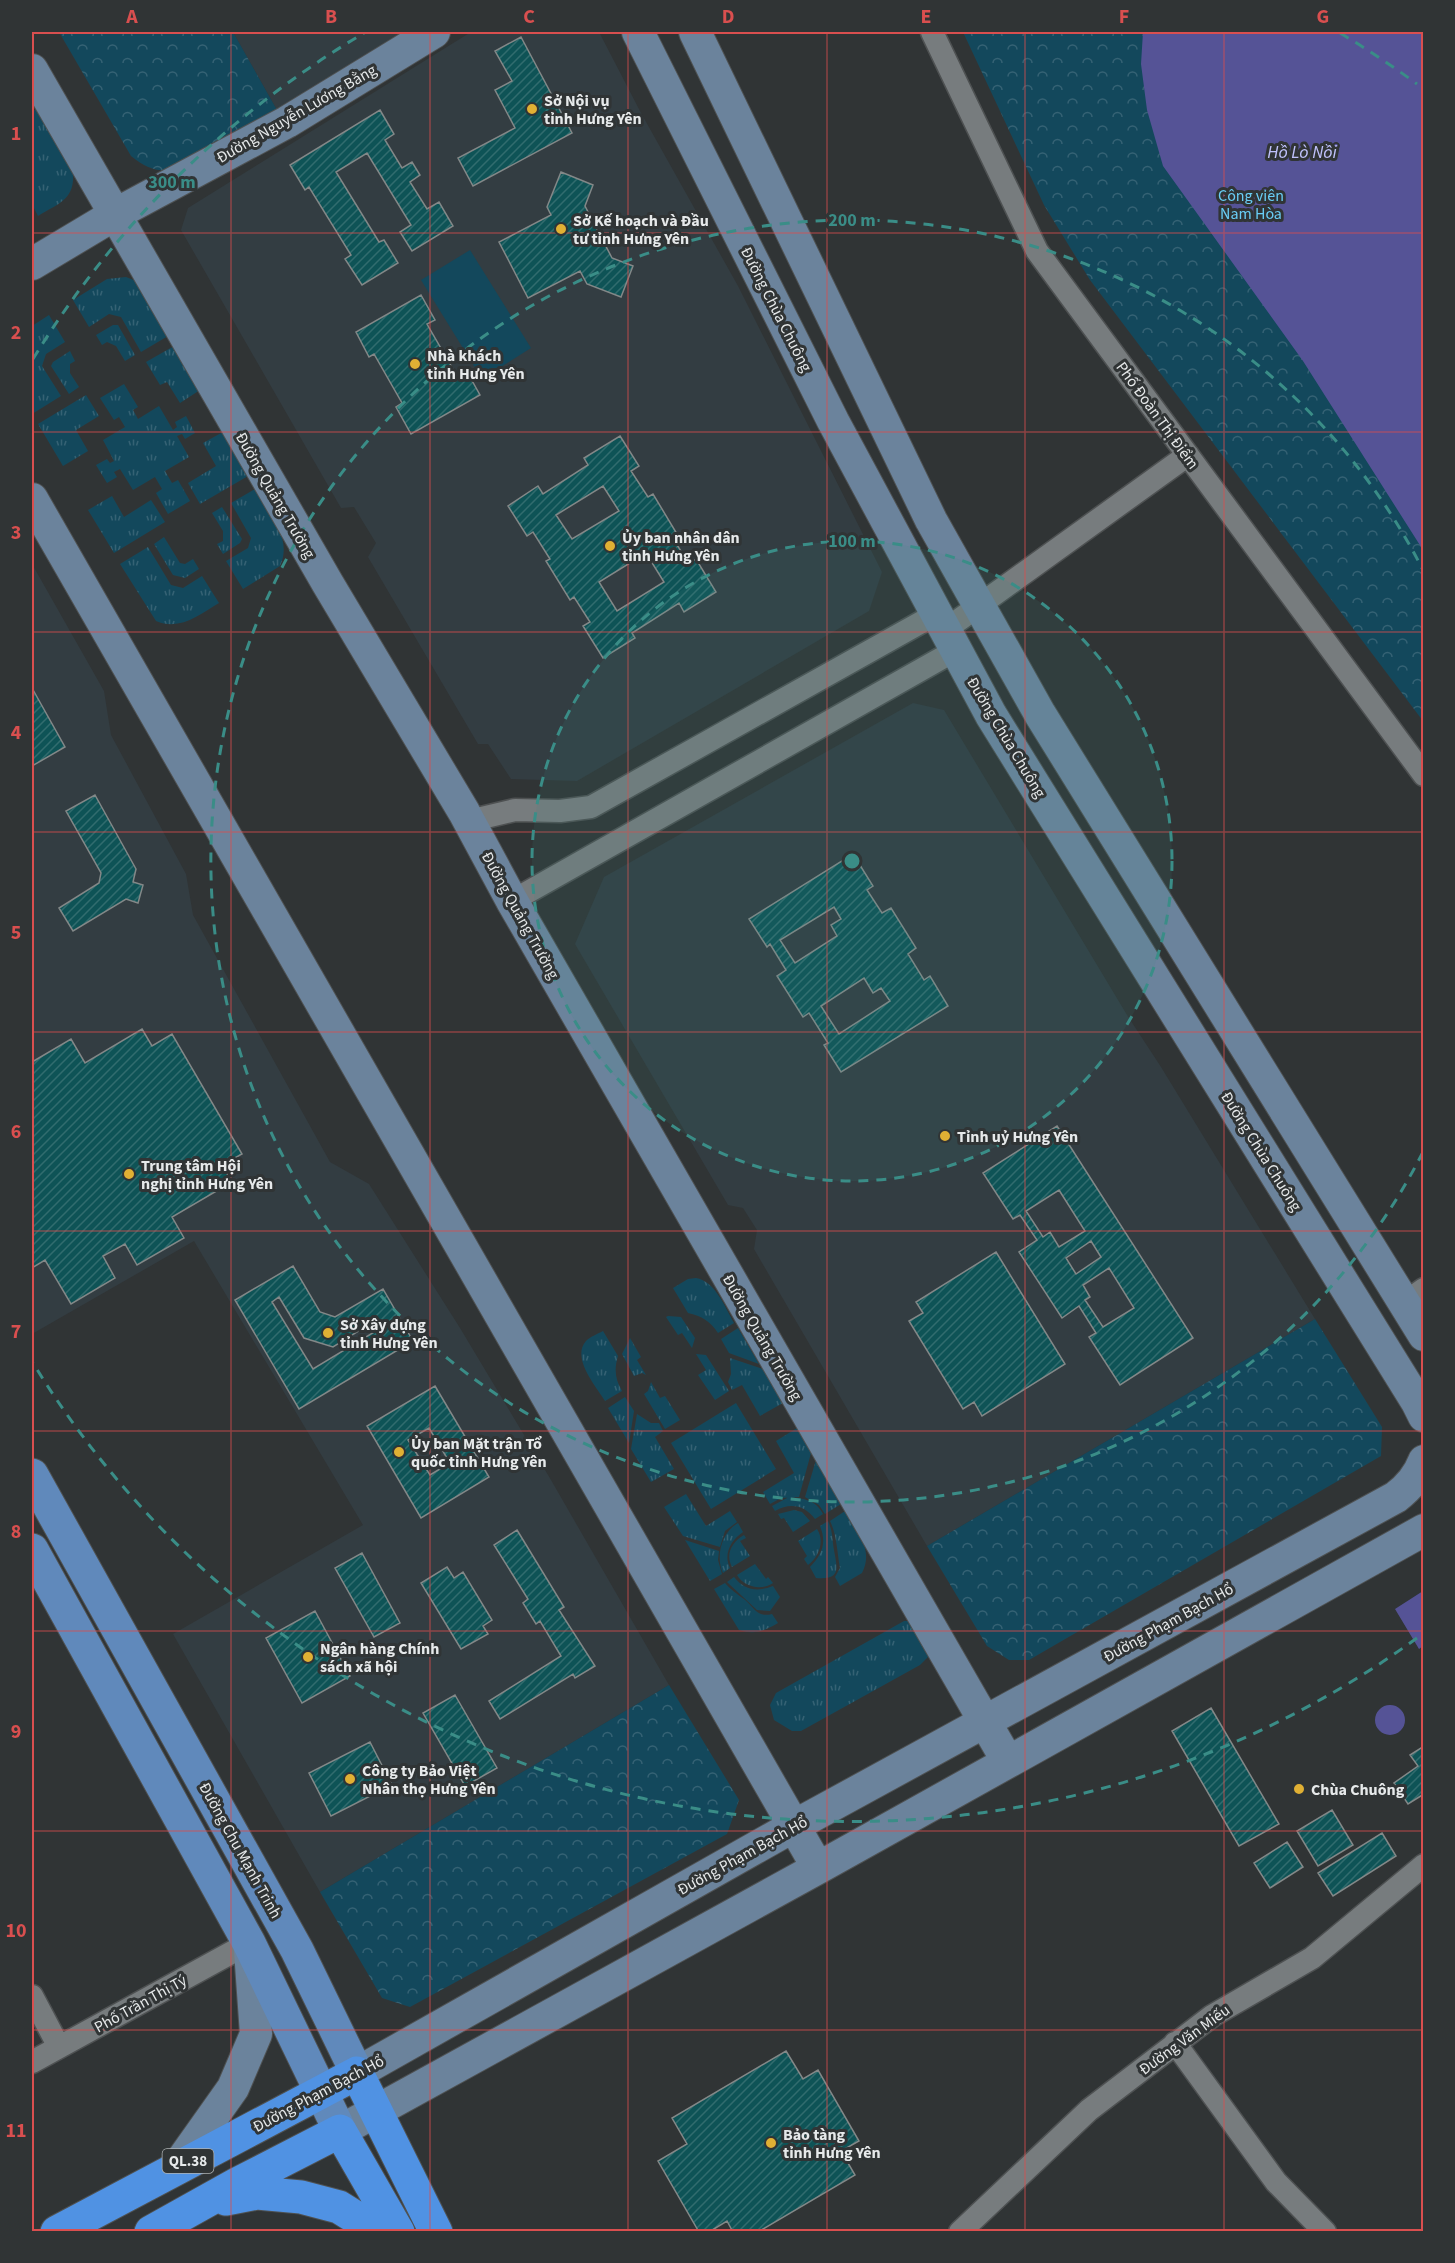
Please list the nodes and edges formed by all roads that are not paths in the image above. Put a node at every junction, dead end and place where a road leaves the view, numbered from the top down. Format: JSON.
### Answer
{"nodes":[{"id":1,"x":434,"y":32,"type":"edge"},
{"id":2,"x":638,"y":32,"type":"edge"},
{"id":3,"x":695,"y":32,"type":"edge"},
{"id":4,"x":932,"y":32,"type":"edge"},
{"id":5,"x":32,"y":70,"type":"edge"},
{"id":6,"x":114,"y":215,"type":"junction"},
{"id":7,"x":32,"y":264,"type":"edge"},
{"id":8,"x":815,"y":282,"type":"junction"},
{"id":9,"x":775,"y":305,"type":"junction"},
{"id":10,"x":1188,"y":455,"type":"junction"},
{"id":11,"x":32,"y":499,"type":"edge"},
{"id":12,"x":979,"y":605,"type":"junction"},
{"id":13,"x":945,"y":631,"type":"junction"},
{"id":14,"x":1424,"y":775,"type":"edge"},
{"id":15,"x":469,"y":821,"type":"junction"},
{"id":16,"x":512,"y":901,"type":"junction"},
{"id":17,"x":1168,"y":921,"type":"junction"},
{"id":18,"x":1132,"y":943,"type":"junction"},
{"id":19,"x":1413,"y":1296,"type":"edge"},
{"id":20,"x":1424,"y":1335,"type":"edge"},
{"id":21,"x":1424,"y":1416,"type":"edge"},
{"id":22,"x":1422,"y":1468,"type":"edge"},
{"id":23,"x":32,"y":1475,"type":"edge"},
{"id":24,"x":41,"y":1513,"type":"edge"},
{"id":25,"x":1424,"y":1530,"type":"edge"},
{"id":26,"x":32,"y":1550,"type":"edge"},
{"id":27,"x":986,"y":1722,"type":"junction"},
{"id":28,"x":1008,"y":1762,"type":"junction"},
{"id":29,"x":794,"y":1826,"type":"junction"},
{"id":30,"x":1424,"y":1865,"type":"edge"},
{"id":31,"x":818,"y":1868,"type":"junction"},
{"id":32,"x":249,"y":1943,"type":"junction"},
{"id":33,"x":32,"y":1996,"type":"edge"},
{"id":34,"x":1175,"y":2043,"type":"junction"},
{"id":35,"x":59,"y":2047,"type":"junction"},
{"id":36,"x":32,"y":2062,"type":"edge"},
{"id":37,"x":357,"y":2073,"type":"junction"},
{"id":38,"x":321,"y":2094,"type":"junction"},
{"id":39,"x":375,"y":2112,"type":"junction"},
{"id":40,"x":340,"y":2131,"type":"junction"},
{"id":41,"x":177,"y":2167,"type":"junction"},
{"id":42,"x":200,"y":2204,"type":"junction"},
{"id":43,"x":57,"y":2232,"type":"edge"},
{"id":44,"x":151,"y":2232,"type":"edge"},
{"id":45,"x":379,"y":2232,"type":"edge"},
{"id":46,"x":398,"y":2232,"type":"edge"},
{"id":47,"x":436,"y":2232,"type":"edge"},
{"id":48,"x":960,"y":2232,"type":"edge"},
{"id":49,"x":1325,"y":2232,"type":"edge"}],
"edges":[{"from":1,"to":6,"type":"main road","name":"Đường Nguyễn Lương Bằng"},
{"from":2,"to":9,"type":"main road","name":"Đường Chùa Chuông"},
{"from":3,"to":8,"type":"main road"},
{"from":4,"to":10,"type":"street","name":"Phố Đoàn Thị Điểm"},
{"from":5,"to":6,"type":"main road","name":"Đường Quảng Trường"},
{"from":6,"to":7,"type":"main road","name":"Đường Nguyễn Lương Bằng"},
{"from":6,"to":15,"type":"main road","name":"Đường Quảng Trường"},
{"from":8,"to":9,"type":"main road"},
{"from":8,"to":12,"type":"main road"},
{"from":9,"to":13,"type":"main road","name":"Đường Chùa Chuông"},
{"from":10,"to":12,"type":"street"},
{"from":10,"to":14,"type":"street","name":"Phố Đoàn Thị Điểm"},
{"from":11,"to":29,"type":"main road"},
{"from":12,"to":13,"type":"street"},
{"from":12,"to":17,"type":"main road"},
{"from":13,"to":15,"type":"street"},
{"from":13,"to":16,"type":"street"},
{"from":13,"to":18,"type":"main road","name":"Đường Chùa Chuông"},
{"from":15,"to":16,"type":"main road","name":"Đường Quảng Trường"},
{"from":16,"to":27,"type":"main road","name":"Đường Quảng Trường"},
{"from":17,"to":18,"type":"main road"},
{"from":17,"to":19,"type":"main road"},
{"from":18,"to":21,"type":"main road","name":"Đường Chùa Chuông"},
{"from":19,"to":20,"type":"main road"},
{"from":22,"to":27,"type":"main road","name":"Đường Phạm Bạch Hổ"},
{"from":23,"to":24,"type":"main road","name":"Đường Chu Mạnh Trinh"},
{"from":24,"to":37,"type":"main road","name":"Đường Chu Mạnh Trinh"},
{"from":25,"to":28,"type":"main road"},
{"from":26,"to":32,"type":"main road"},
{"from":27,"to":28,"type":"main road","name":"Đường Quảng Trường"},
{"from":27,"to":29,"type":"main road","name":"Đường Phạm Bạch Hổ"},
{"from":28,"to":31,"type":"main road"},
{"from":29,"to":31,"type":"main road"},
{"from":29,"to":37,"type":"main road","name":"Đường Phạm Bạch Hổ"},
{"from":30,"to":34,"type":"street","name":"Đường Văn Miếu"},
{"from":31,"to":39,"type":"main road"},
{"from":32,"to":35,"type":"street","name":"Phố Trần Thị Tý"},
{"from":32,"to":38,"type":"main road"},
{"from":32,"to":41,"type":"main road"},
{"from":33,"to":35,"type":"street"},
{"from":34,"to":48,"type":"street","name":"Đường Văn Miếu"},
{"from":34,"to":49,"type":"street"},
{"from":35,"to":36,"type":"street","name":"Phố Trần Thị Tý"},
{"from":37,"to":38,"type":"highway","name":"Đường Phạm Bạch Hổ","number":"QL.38"},
{"from":37,"to":39,"type":"highway","name":"Đường Chu Mạnh Trinh"},
{"from":38,"to":40,"type":"main road"},
{"from":38,"to":41,"type":"highway","name":"Đường Phạm Bạch Hổ","number":"QL.38"},
{"from":39,"to":40,"type":"main road"},
{"from":39,"to":47,"type":"highway","name":"Đường Chu Mạnh Trinh"},
{"from":40,"to":42,"type":"highway","number":"QL.38"},
{"from":40,"to":46,"type":"highway"},
{"from":41,"to":43,"type":"highway","name":"Đường Phạm Bạch Hổ","number":"QL.38"},
{"from":42,"to":44,"type":"highway","number":"QL.38"},
{"from":42,"to":45,"type":"highway"}]}
